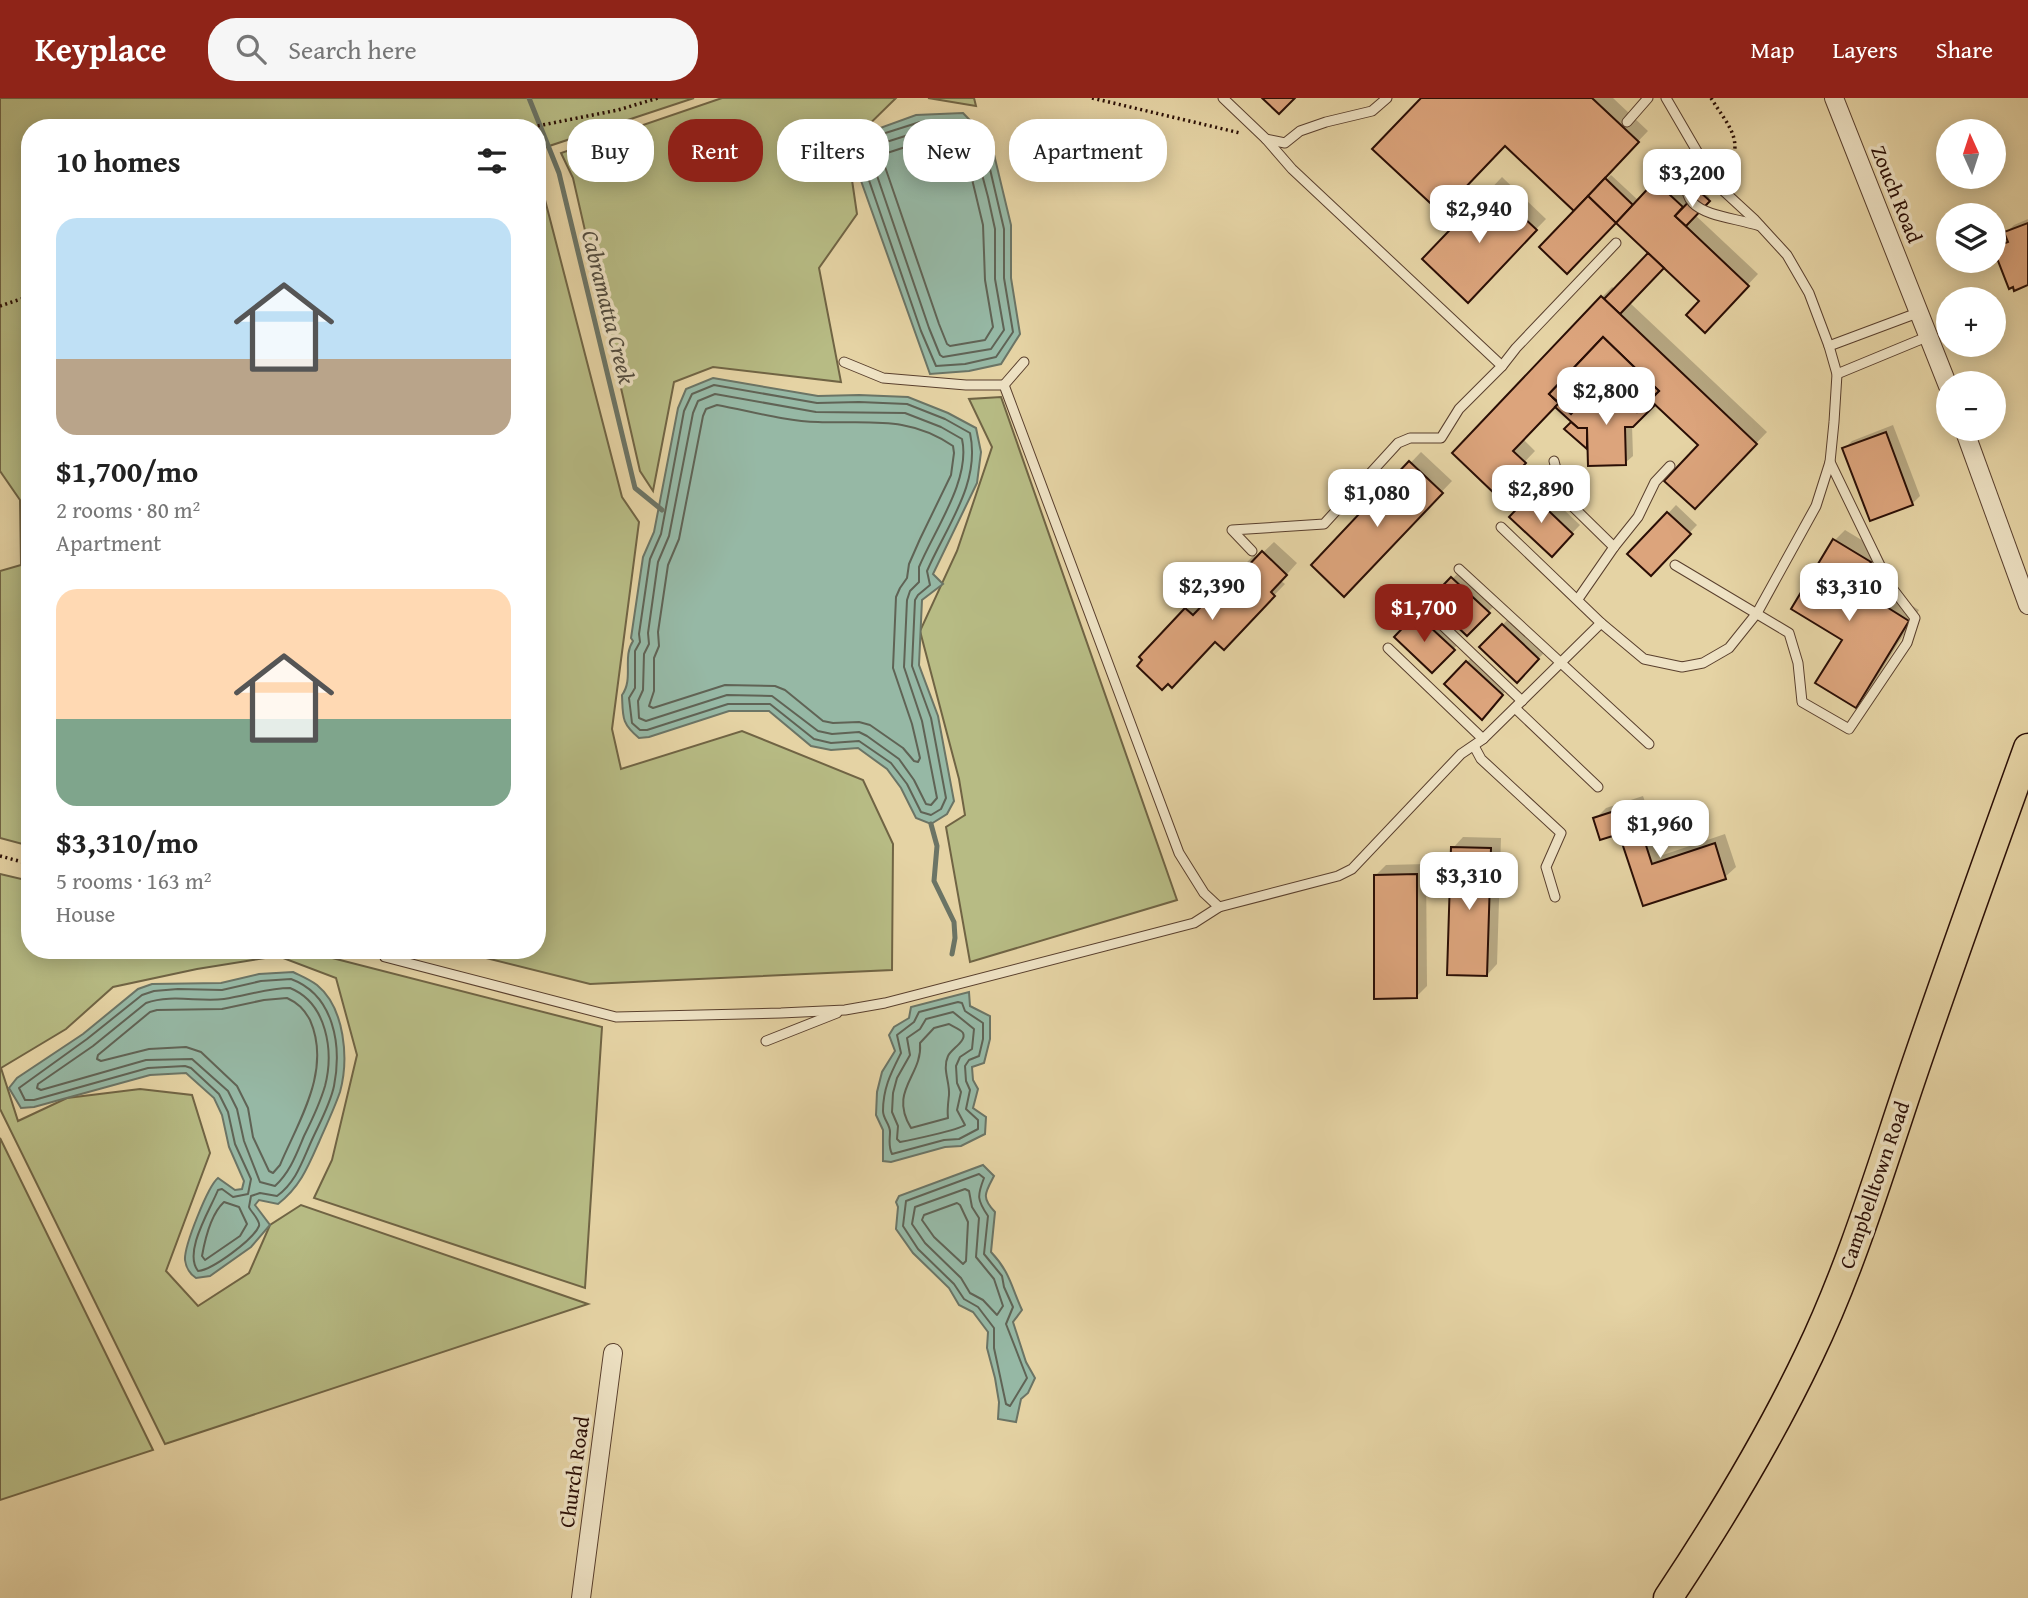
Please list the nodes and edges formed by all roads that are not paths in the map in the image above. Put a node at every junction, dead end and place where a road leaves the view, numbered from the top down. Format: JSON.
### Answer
{"nodes":[{"id":1,"x":1223,"y":98,"type":"edge"},
{"id":2,"x":1387,"y":98,"type":"edge"},
{"id":3,"x":1648,"y":98,"type":"edge"},
{"id":4,"x":1666,"y":98,"type":"edge"},
{"id":5,"x":1834,"y":98,"type":"edge"},
{"id":6,"x":1627,"y":122,"type":"dead end"},
{"id":7,"x":1266,"y":139,"type":"junction"},
{"id":8,"x":1699,"y":155,"type":"junction"},
{"id":9,"x":1761,"y":227,"type":"junction"},
{"id":10,"x":1616,"y":243,"type":"dead end"},
{"id":11,"x":1920,"y":312,"type":"junction"},
{"id":12,"x":1929,"y":336,"type":"junction"},
{"id":13,"x":1829,"y":346,"type":"junction"},
{"id":14,"x":844,"y":362,"type":"dead end"},
{"id":15,"x":1024,"y":362,"type":"dead end"},
{"id":16,"x":1502,"y":366,"type":"junction"},
{"id":17,"x":1942,"y":371,"type":"edge"},
{"id":18,"x":1837,"y":374,"type":"junction"},
{"id":19,"x":1004,"y":385,"type":"junction"},
{"id":20,"x":1968,"y":441,"type":"edge"},
{"id":21,"x":1554,"y":461,"type":"dead end"},
{"id":22,"x":1830,"y":462,"type":"junction"},
{"id":23,"x":1670,"y":466,"type":"dead end"},
{"id":24,"x":1501,"y":527,"type":"dead end"},
{"id":25,"x":1614,"y":547,"type":"junction"},
{"id":26,"x":1252,"y":551,"type":"dead end"},
{"id":27,"x":1675,"y":565,"type":"dead end"},
{"id":28,"x":1459,"y":569,"type":"dead end"},
{"id":29,"x":1578,"y":599,"type":"junction"},
{"id":30,"x":2028,"y":605,"type":"edge"},
{"id":31,"x":1422,"y":606,"type":"dead end"},
{"id":32,"x":1757,"y":613,"type":"junction"},
{"id":33,"x":1601,"y":623,"type":"junction"},
{"id":34,"x":1388,"y":648,"type":"dead end"},
{"id":35,"x":1560,"y":663,"type":"junction"},
{"id":36,"x":1519,"y":704,"type":"junction"},
{"id":37,"x":1483,"y":739,"type":"junction"},
{"id":38,"x":1649,"y":744,"type":"dead end"},
{"id":39,"x":1474,"y":746,"type":"junction"},
{"id":40,"x":2028,"y":747,"type":"edge"},
{"id":41,"x":1598,"y":787,"type":"dead end"},
{"id":42,"x":1555,"y":897,"type":"dead end"},
{"id":43,"x":1219,"y":907,"type":"junction"},
{"id":44,"x":393,"y":959,"type":"edge"},
{"id":45,"x":845,"y":1010,"type":"junction"},
{"id":46,"x":766,"y":1041,"type":"dead end"},
{"id":47,"x":613,"y":1353,"type":"dead end"},
{"id":48,"x":581,"y":1598,"type":"edge"},
{"id":49,"x":1668,"y":1598,"type":"edge"}],
"edges":[{"from":1,"to":7,"type":"lane"},
{"from":2,"to":7,"type":"lane"},
{"from":3,"to":6,"type":"lane"},
{"from":4,"to":8,"type":"lane"},
{"from":5,"to":11,"type":"street","name":"Zouch Road"},
{"from":7,"to":16,"type":"lane"},
{"from":8,"to":9,"type":"lane"},
{"from":8,"to":9,"type":"lane"},
{"from":9,"to":13,"type":"lane"},
{"from":10,"to":16,"type":"lane"},
{"from":11,"to":12,"type":"street","name":"Zouch Road"},
{"from":11,"to":13,"type":"lane"},
{"from":12,"to":17,"type":"street","name":"Zouch Road"},
{"from":12,"to":18,"type":"lane"},
{"from":13,"to":18,"type":"lane"},
{"from":14,"to":19,"type":"lane"},
{"from":15,"to":19,"type":"lane"},
{"from":16,"to":26,"type":"lane"},
{"from":18,"to":22,"type":"lane"},
{"from":19,"to":43,"type":"lane"},
{"from":20,"to":30,"type":"street"},
{"from":21,"to":25,"type":"lane"},
{"from":22,"to":32,"type":"lane"},
{"from":22,"to":32,"type":"lane"},
{"from":23,"to":25,"type":"lane"},
{"from":24,"to":29,"type":"lane"},
{"from":25,"to":29,"type":"lane"},
{"from":27,"to":32,"type":"lane"},
{"from":28,"to":35,"type":"lane"},
{"from":29,"to":33,"type":"lane"},
{"from":31,"to":36,"type":"lane"},
{"from":32,"to":33,"type":"lane"},
{"from":33,"to":35,"type":"lane"},
{"from":34,"to":37,"type":"lane"},
{"from":35,"to":36,"type":"lane"},
{"from":35,"to":38,"type":"lane"},
{"from":36,"to":37,"type":"lane"},
{"from":36,"to":41,"type":"lane"},
{"from":37,"to":39,"type":"lane"},
{"from":39,"to":42,"type":"lane"},
{"from":39,"to":43,"type":"lane"},
{"from":40,"to":49,"type":"main road","name":"Campbelltown Road"},
{"from":43,"to":45,"type":"lane"},
{"from":44,"to":45,"type":"lane"},
{"from":45,"to":46,"type":"lane"},
{"from":47,"to":48,"type":"street","name":"Church Road"}]}
